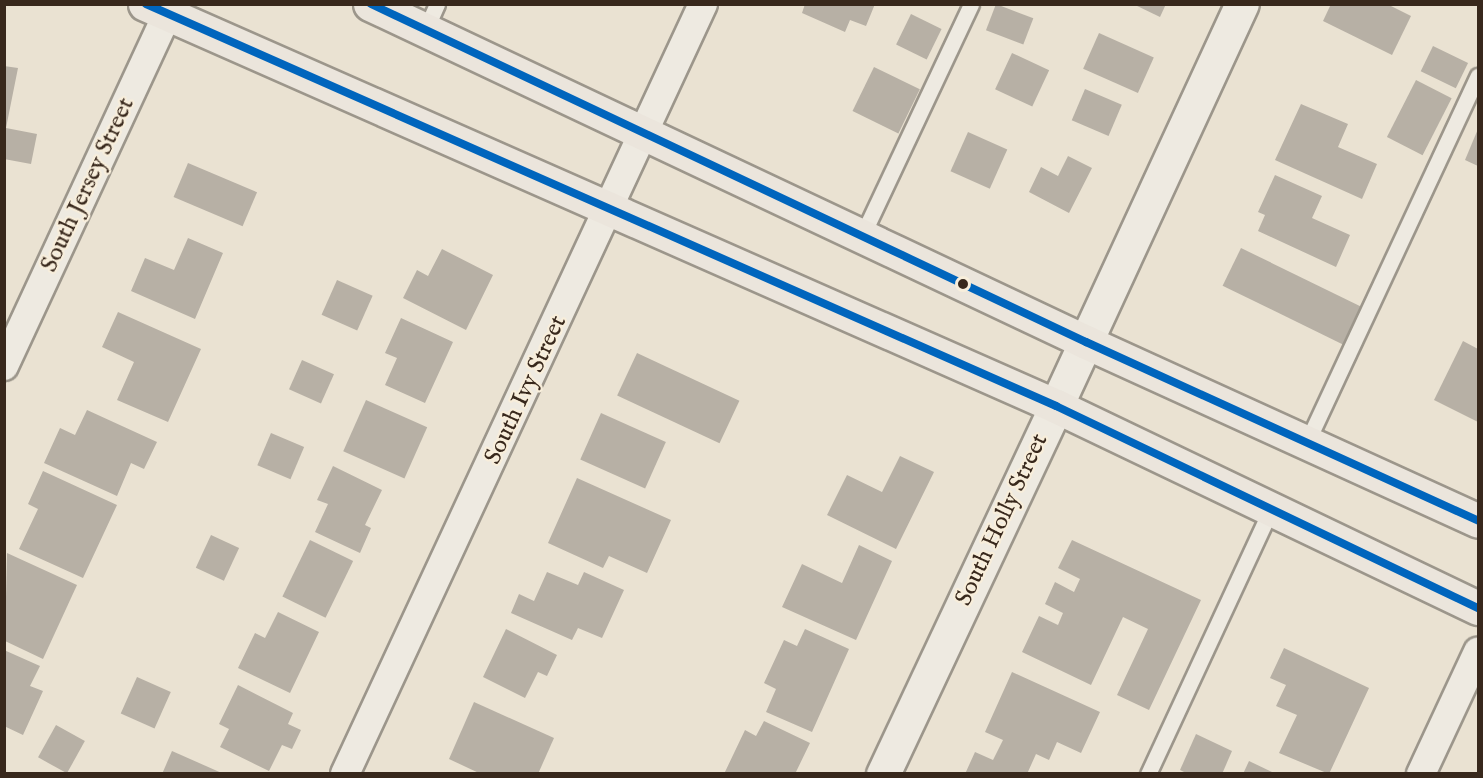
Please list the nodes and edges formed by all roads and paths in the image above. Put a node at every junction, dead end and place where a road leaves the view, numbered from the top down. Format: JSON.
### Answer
{"nodes":[{"id":1,"x":370,"y":4,"type":"edge"},
{"id":2,"x":703,"y":4,"type":"edge"},
{"id":3,"x":971,"y":4,"type":"edge"},
{"id":4,"x":1242,"y":4,"type":"edge"},
{"id":5,"x":162,"y":8,"type":"edge"},
{"id":6,"x":431,"y":17,"type":"edge"},
{"id":7,"x":1479,"y":76,"type":"edge"},
{"id":8,"x":645,"y":136,"type":"junction"},
{"id":9,"x":611,"y":209,"type":"junction"},
{"id":10,"x":862,"y":236,"type":"junction"},
{"id":11,"x":1086,"y":342,"type":"junction"},
{"id":12,"x":4,"y":366,"type":"edge"},
{"id":13,"x":1056,"y":406,"type":"junction"},
{"id":14,"x":1307,"y":442,"type":"junction"},
{"id":15,"x":1272,"y":507,"type":"junction"},
{"id":16,"x":1479,"y":521,"type":"edge"},
{"id":17,"x":1479,"y":608,"type":"edge"},
{"id":18,"x":1479,"y":652,"type":"edge"},
{"id":19,"x":345,"y":774,"type":"edge"},
{"id":20,"x":883,"y":774,"type":"edge"},
{"id":21,"x":1148,"y":774,"type":"edge"},
{"id":22,"x":1421,"y":774,"type":"edge"}],
"edges":[{"from":1,"to":6,"type":"main road"},
{"from":2,"to":8,"type":"street","name":"South Ivy Street"},
{"from":3,"to":10,"type":"lane"},
{"from":4,"to":11,"type":"main road","name":"South Holly Street"},
{"from":5,"to":9,"type":"main road"},
{"from":5,"to":12,"type":"street","name":"South Jersey Street"},
{"from":6,"to":8,"type":"main road"},
{"from":7,"to":14,"type":"lane"},
{"from":8,"to":9,"type":"street","name":"South Ivy Street"},
{"from":8,"to":10,"type":"main road"},
{"from":9,"to":13,"type":"main road"},
{"from":9,"to":19,"type":"street","name":"South Ivy Street"},
{"from":10,"to":11,"type":"main road"},
{"from":11,"to":13,"type":"main road","name":"South Holly Street"},
{"from":11,"to":14,"type":"main road"},
{"from":13,"to":15,"type":"main road"},
{"from":13,"to":20,"type":"main road","name":"South Holly Street"},
{"from":14,"to":16,"type":"main road"},
{"from":15,"to":17,"type":"main road"},
{"from":15,"to":21,"type":"lane"},
{"from":18,"to":22,"type":"street"}]}
